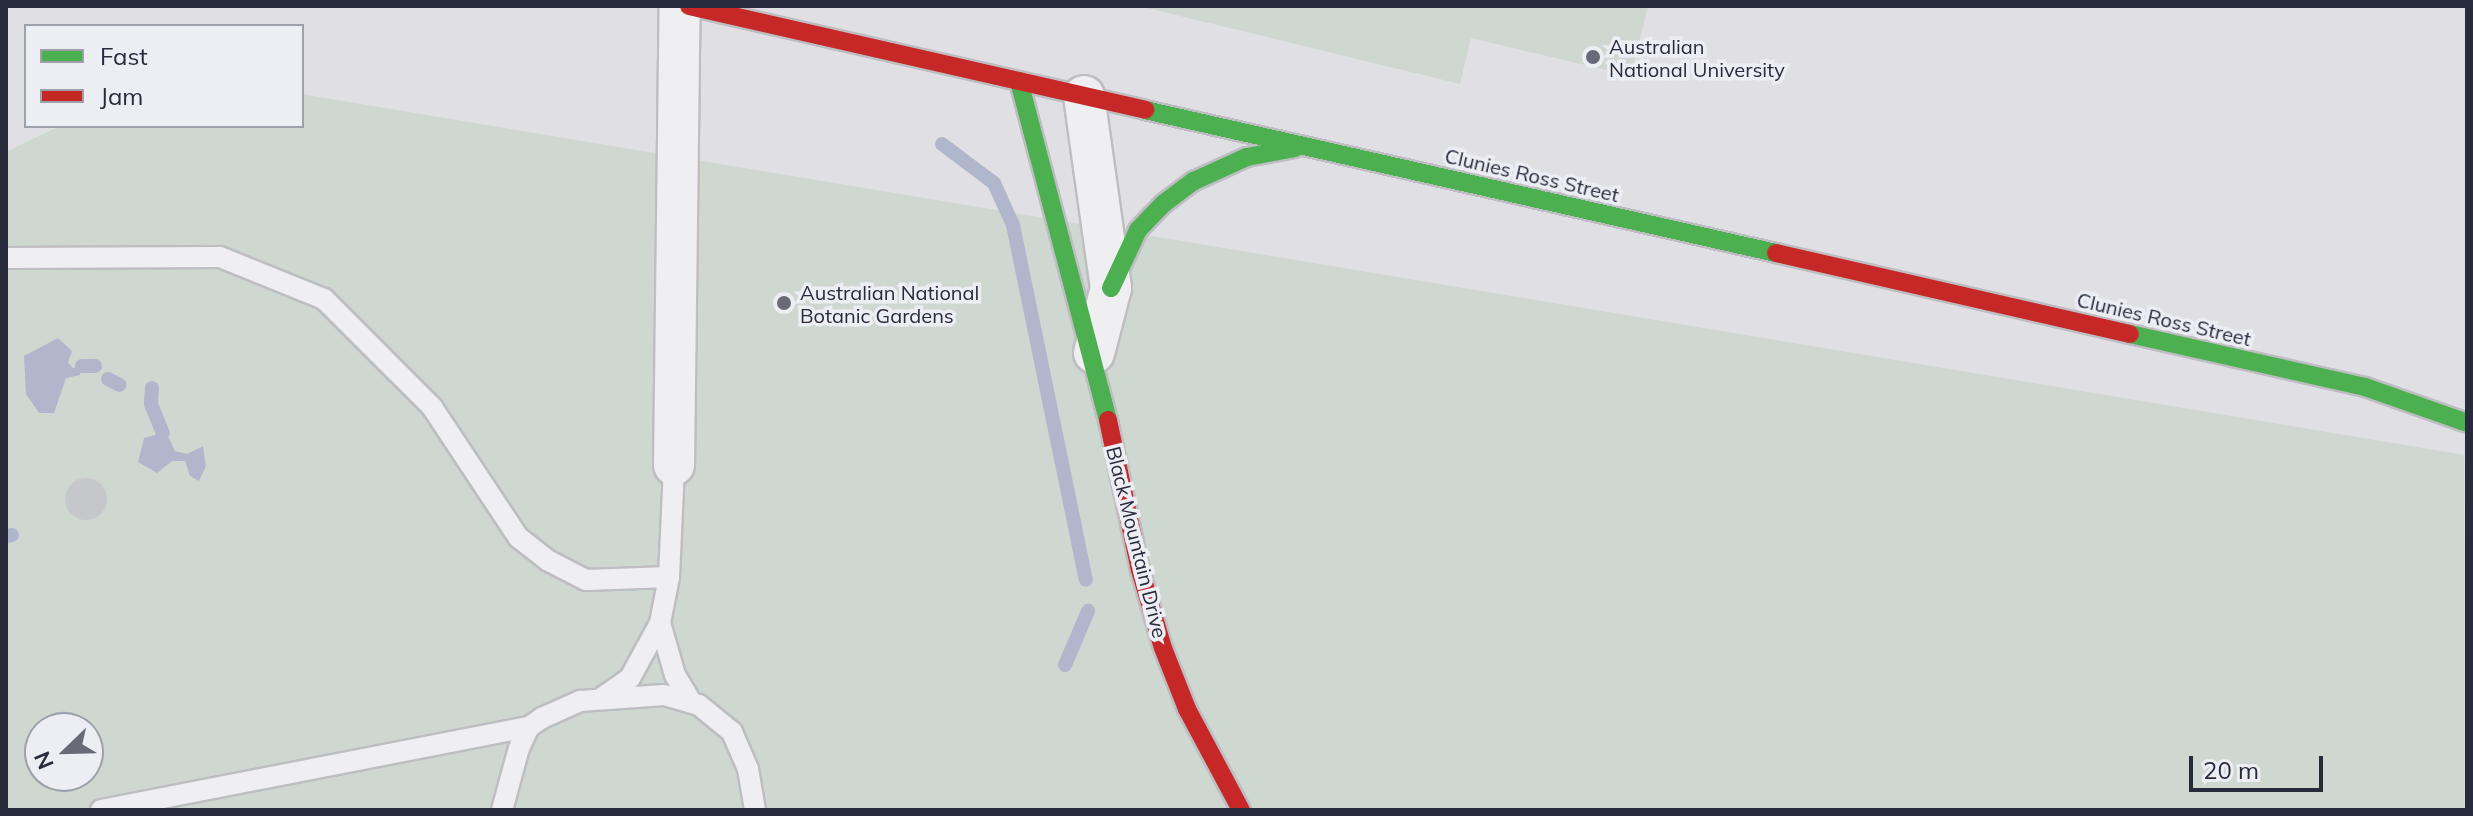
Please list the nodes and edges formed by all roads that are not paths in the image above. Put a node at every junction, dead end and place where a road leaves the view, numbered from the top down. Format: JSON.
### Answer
{"nodes":[{"id":1,"x":680,"y":6,"type":"edge"},
{"id":2,"x":689,"y":6,"type":"edge"},
{"id":3,"x":1019,"y":81,"type":"junction"},
{"id":4,"x":1084,"y":96,"type":"junction"},
{"id":5,"x":1306,"y":146,"type":"junction"},
{"id":6,"x":6,"y":258,"type":"edge"},
{"id":7,"x":1111,"y":288,"type":"junction"},
{"id":8,"x":1094,"y":353,"type":"junction"},
{"id":9,"x":2365,"y":387,"type":"junction"},
{"id":10,"x":2452,"y":395,"type":"dead end"},
{"id":11,"x":2467,"y":423,"type":"edge"},
{"id":12,"x":674,"y":465,"type":"joint"},
{"id":13,"x":669,"y":577,"type":"junction"},
{"id":14,"x":660,"y":623,"type":"junction"},
{"id":15,"x":603,"y":697,"type":"junction"},
{"id":16,"x":690,"y":700,"type":"junction"},
{"id":17,"x":529,"y":727,"type":"junction"},
{"id":18,"x":101,"y":810,"type":"edge"},
{"id":19,"x":502,"y":810,"type":"edge"},
{"id":20,"x":755,"y":810,"type":"edge"},
{"id":21,"x":1241,"y":810,"type":"edge"}],
"edges":[{"from":1,"to":12,"type":"street"},
{"from":2,"to":3,"type":"street","name":"Clunies Ross Street"},
{"from":3,"to":4,"type":"street","name":"Clunies Ross Street"},
{"from":3,"to":8,"type":"street","name":"Black Mountain Drive"},
{"from":4,"to":5,"type":"street","name":"Clunies Ross Street"},
{"from":4,"to":7,"type":"street","name":"Black Mountain Drive"},
{"from":5,"to":7,"type":"street"},
{"from":5,"to":9,"type":"street","name":"Clunies Ross Street"},
{"from":6,"to":13,"type":"lane"},
{"from":7,"to":8,"type":"street","name":"Black Mountain Drive"},
{"from":8,"to":21,"type":"street","name":"Black Mountain Drive"},
{"from":9,"to":10,"type":"street","name":"Clunies Ross Street"},
{"from":9,"to":11,"type":"street","name":"Clunies Ross Street"},
{"from":12,"to":13,"type":"lane"},
{"from":13,"to":14,"type":"lane"},
{"from":14,"to":15,"type":"lane"},
{"from":14,"to":16,"type":"lane"},
{"from":15,"to":16,"type":"lane"},
{"from":15,"to":17,"type":"lane"},
{"from":16,"to":20,"type":"lane"},
{"from":17,"to":18,"type":"lane"},
{"from":17,"to":19,"type":"lane"}]}
